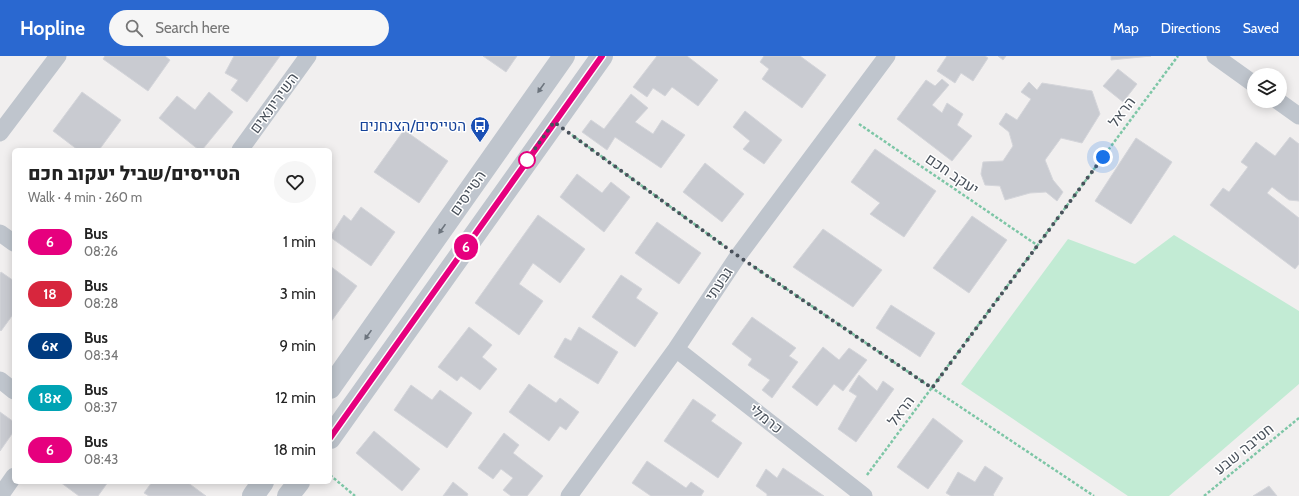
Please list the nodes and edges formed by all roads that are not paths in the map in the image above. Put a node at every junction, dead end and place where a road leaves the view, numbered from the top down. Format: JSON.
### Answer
{"nodes":[{"id":1,"x":58,"y":56,"type":"edge"},
{"id":2,"x":308,"y":56,"type":"edge"},
{"id":3,"x":564,"y":56,"type":"edge"},
{"id":4,"x":602,"y":56,"type":"edge"},
{"id":5,"x":887,"y":56,"type":"edge"},
{"id":6,"x":1215,"y":56,"type":"edge"},
{"id":7,"x":1247,"y":79,"type":"edge"},
{"id":8,"x":1287,"y":107,"type":"edge"},
{"id":9,"x":1299,"y":116,"type":"edge"},
{"id":10,"x":0,"y":133,"type":"edge"},
{"id":11,"x":241,"y":148,"type":"edge"},
{"id":12,"x":0,"y":233,"type":"edge"},
{"id":13,"x":12,"y":242,"type":"edge"},
{"id":14,"x":676,"y":349,"type":"junction"},
{"id":15,"x":0,"y":380,"type":"edge"},
{"id":16,"x":332,"y":385,"type":"edge"},
{"id":17,"x":12,"y":389,"type":"edge"},
{"id":18,"x":332,"y":435,"type":"edge"},
{"id":19,"x":12,"y":479,"type":"edge"},
{"id":20,"x":262,"y":484,"type":"edge"},
{"id":21,"x":297,"y":484,"type":"edge"},
{"id":22,"x":857,"y":494,"type":"edge"},
{"id":23,"x":0,"y":496,"type":"edge"},
{"id":24,"x":253,"y":496,"type":"edge"},
{"id":25,"x":288,"y":496,"type":"edge"},
{"id":26,"x":569,"y":496,"type":"edge"}],
"edges":[{"from":1,"to":10,"type":"street"},
{"from":2,"to":11,"type":"street","name":"השיריונאים"},
{"from":3,"to":16,"type":"street","name":"הטייסים","one_way":true},
{"from":4,"to":18,"type":"street","name":"הטייסים"},
{"from":5,"to":14,"type":"street","name":"גבעתי"},
{"from":6,"to":7,"type":"street"},
{"from":8,"to":9,"type":"street"},
{"from":12,"to":13,"type":"street"},
{"from":14,"to":22,"type":"street","name":"כרמלי"},
{"from":14,"to":26,"type":"street","name":"גבעתי"},
{"from":15,"to":17,"type":"street"},
{"from":19,"to":23,"type":"street"},
{"from":20,"to":24,"type":"street"},
{"from":21,"to":25,"type":"street"}]}
